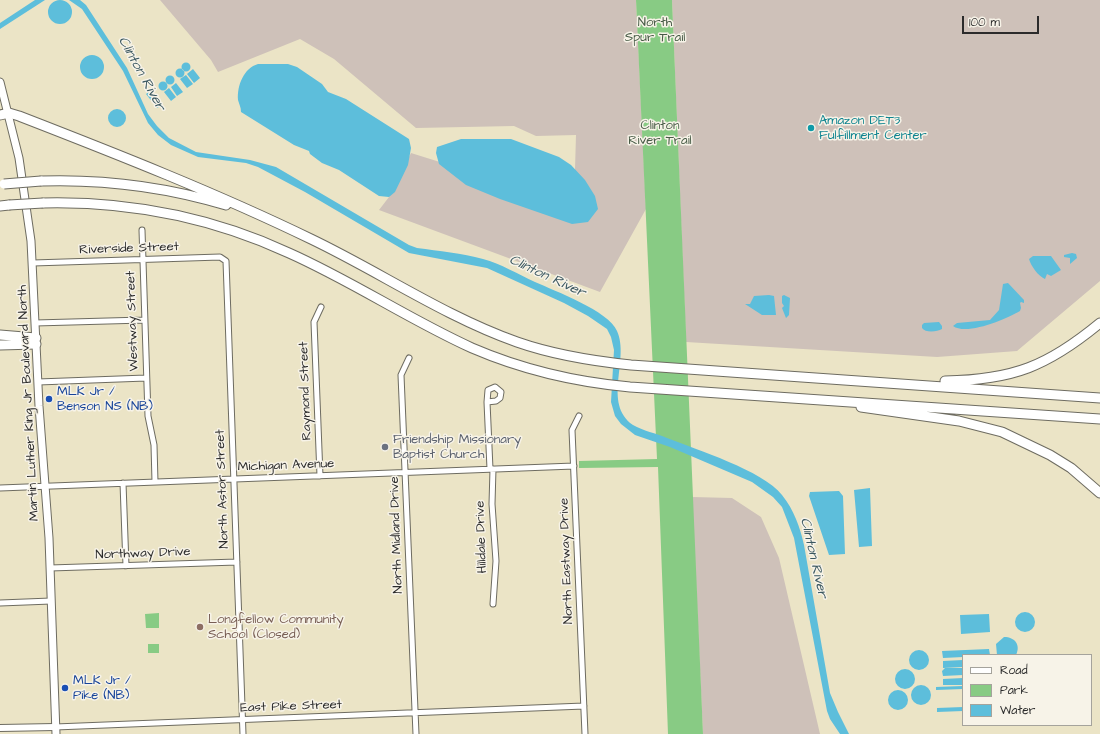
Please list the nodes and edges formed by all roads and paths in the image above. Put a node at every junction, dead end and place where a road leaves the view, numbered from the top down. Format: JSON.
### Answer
{"nodes":[{"id":1,"x":0,"y":82,"type":"edge"},
{"id":2,"x":4,"y":114,"type":"edge"},
{"id":3,"x":2,"y":184,"type":"edge"},
{"id":4,"x":5,"y":206,"type":"edge"},
{"id":5,"x":260,"y":216,"type":"junction"},
{"id":6,"x":142,"y":230,"type":"dead end"},
{"id":7,"x":225,"y":259,"type":"joint"},
{"id":8,"x":142,"y":260,"type":"junction"},
{"id":9,"x":33,"y":263,"type":"junction"},
{"id":10,"x":321,"y":307,"type":"dead end"},
{"id":11,"x":144,"y":320,"type":"junction"},
{"id":12,"x":36,"y":323,"type":"junction"},
{"id":13,"x":1100,"y":323,"type":"edge"},
{"id":14,"x":0,"y":335,"type":"edge"},
{"id":15,"x":36,"y":341,"type":"junction"},
{"id":16,"x":0,"y":345,"type":"edge"},
{"id":17,"x":409,"y":358,"type":"dead end"},
{"id":18,"x":146,"y":378,"type":"junction"},
{"id":19,"x":38,"y":382,"type":"junction"},
{"id":20,"x":883,"y":382,"type":"junction"},
{"id":21,"x":1100,"y":398,"type":"edge"},
{"id":22,"x":487,"y":402,"type":"dead end"},
{"id":23,"x":853,"y":402,"type":"junction"},
{"id":24,"x":579,"y":416,"type":"dead end"},
{"id":25,"x":1100,"y":419,"type":"edge"},
{"id":26,"x":574,"y":466,"type":"junction"},
{"id":27,"x":491,"y":469,"type":"junction"},
{"id":28,"x":405,"y":472,"type":"junction"},
{"id":29,"x":320,"y":476,"type":"junction"},
{"id":30,"x":234,"y":479,"type":"junction"},
{"id":31,"x":155,"y":482,"type":"junction"},
{"id":32,"x":123,"y":483,"type":"junction"},
{"id":33,"x":46,"y":486,"type":"junction"},
{"id":34,"x":0,"y":488,"type":"edge"},
{"id":35,"x":1100,"y":493,"type":"edge"},
{"id":36,"x":237,"y":562,"type":"junction"},
{"id":37,"x":126,"y":566,"type":"junction"},
{"id":38,"x":50,"y":568,"type":"junction"},
{"id":39,"x":51,"y":601,"type":"junction"},
{"id":40,"x":0,"y":603,"type":"edge"},
{"id":41,"x":493,"y":604,"type":"dead end"},
{"id":42,"x":584,"y":706,"type":"junction"},
{"id":43,"x":415,"y":713,"type":"junction"},
{"id":44,"x":242,"y":719,"type":"junction"},
{"id":45,"x":0,"y":728,"type":"edge"},
{"id":46,"x":56,"y":730,"type":"edge"},
{"id":47,"x":243,"y":734,"type":"edge"},
{"id":48,"x":416,"y":734,"type":"edge"},
{"id":49,"x":585,"y":734,"type":"edge"}],
"edges":[{"from":1,"to":2,"type":"main road","name":"Martin Luther King Jr Boulevard North"},
{"from":2,"to":5,"type":"highway"},
{"from":2,"to":9,"type":"main road","name":"Martin Luther King Jr Boulevard North"},
{"from":3,"to":5,"type":"highway","bridge":true},
{"from":4,"to":23,"type":"highway","bridge":true},
{"from":5,"to":20,"type":"highway"},
{"from":6,"to":8,"type":"street","name":"Westway Street"},
{"from":7,"to":8,"type":"street","name":"Riverside Street"},
{"from":7,"to":30,"type":"street","name":"North Astor Street"},
{"from":8,"to":9,"type":"street","name":"Riverside Street"},
{"from":8,"to":11,"type":"street","name":"Westway Street"},
{"from":9,"to":12,"type":"main road","name":"Martin Luther King Jr Boulevard North"},
{"from":10,"to":29,"type":"street","name":"Raymond Street"},
{"from":11,"to":12,"type":"street"},
{"from":11,"to":18,"type":"street","name":"Westway Street"},
{"from":12,"to":15,"type":"main road","name":"Martin Luther King Jr Boulevard North"},
{"from":13,"to":20,"type":"highway"},
{"from":14,"to":15,"type":"highway"},
{"from":15,"to":16,"type":"highway"},
{"from":15,"to":19,"type":"main road","name":"Martin Luther King Jr Boulevard North"},
{"from":17,"to":28,"type":"street","name":"North Midland Drive"},
{"from":18,"to":19,"type":"street"},
{"from":18,"to":31,"type":"street","name":"Westway Street"},
{"from":19,"to":33,"type":"main road","name":"Martin Luther King Jr Boulevard North"},
{"from":20,"to":21,"type":"highway"},
{"from":22,"to":27,"type":"street","name":"Hilldale Drive"},
{"from":23,"to":25,"type":"highway"},
{"from":23,"to":35,"type":"highway"},
{"from":24,"to":26,"type":"street","name":"North Eastway Drive"},
{"from":26,"to":27,"type":"street","name":"Michigan Avenue"},
{"from":26,"to":42,"type":"street","name":"North Eastway Drive"},
{"from":27,"to":28,"type":"street","name":"Michigan Avenue"},
{"from":27,"to":41,"type":"street","name":"Hilldale Drive"},
{"from":28,"to":29,"type":"street","name":"Michigan Avenue"},
{"from":28,"to":43,"type":"street","name":"North Midland Drive"},
{"from":29,"to":30,"type":"street","name":"Michigan Avenue"},
{"from":30,"to":31,"type":"street","name":"Michigan Avenue"},
{"from":30,"to":36,"type":"street","name":"North Astor Street"},
{"from":31,"to":32,"type":"street","name":"Michigan Avenue"},
{"from":32,"to":33,"type":"street","name":"Michigan Avenue"},
{"from":32,"to":37,"type":"street"},
{"from":33,"to":34,"type":"street","name":"Michigan Avenue"},
{"from":33,"to":38,"type":"main road","name":"Martin Luther King Jr Boulevard North"},
{"from":36,"to":37,"type":"street","name":"Northway Drive"},
{"from":36,"to":44,"type":"street","name":"North Astor Street"},
{"from":37,"to":38,"type":"street","name":"Northway Drive"},
{"from":38,"to":39,"type":"main road","name":"Martin Luther King Jr Boulevard North"},
{"from":39,"to":40,"type":"street"},
{"from":39,"to":46,"type":"main road","name":"Martin Luther King Jr Boulevard North"},
{"from":42,"to":43,"type":"street","name":"East Pike Street"},
{"from":42,"to":49,"type":"street","name":"North Eastway Drive"},
{"from":43,"to":44,"type":"street","name":"East Pike Street"},
{"from":43,"to":48,"type":"street","name":"North Midland Drive"},
{"from":44,"to":46,"type":"street","name":"East Pike Street"},
{"from":44,"to":47,"type":"street","name":"North Astor Street"},
{"from":45,"to":46,"type":"street","name":"East Pike Street"}]}
